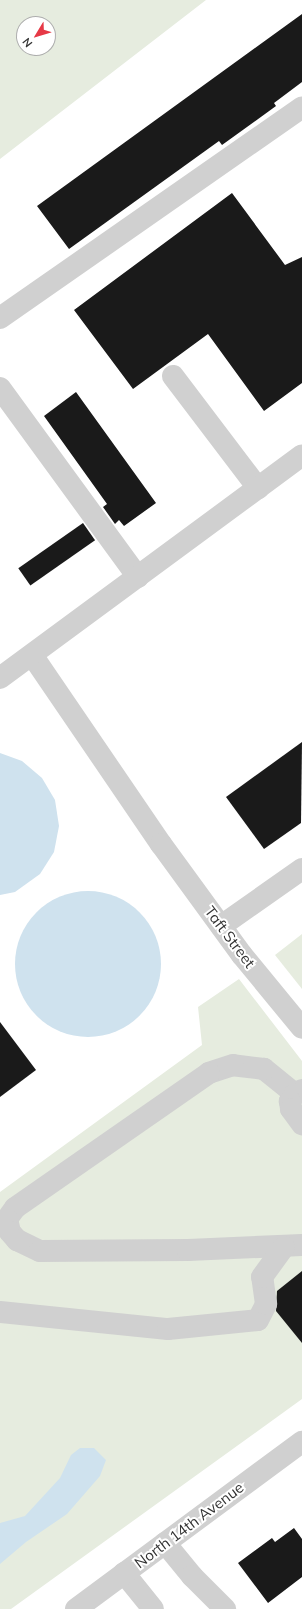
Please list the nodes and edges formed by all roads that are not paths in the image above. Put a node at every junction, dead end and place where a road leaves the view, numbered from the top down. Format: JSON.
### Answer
{"nodes":[{"id":1,"x":302,"y":107,"type":"edge"},
{"id":2,"x":0,"y":318,"type":"edge"},
{"id":3,"x":173,"y":376,"type":"dead end"},
{"id":4,"x":0,"y":388,"type":"edge"},
{"id":5,"x":302,"y":455,"type":"edge"},
{"id":6,"x":258,"y":488,"type":"junction"},
{"id":7,"x":138,"y":577,"type":"junction"},
{"id":8,"x":32,"y":655,"type":"junction"},
{"id":9,"x":0,"y":678,"type":"edge"},
{"id":10,"x":302,"y":869,"type":"edge"},
{"id":11,"x":221,"y":926,"type":"junction"},
{"id":12,"x":302,"y":1028,"type":"edge"},
{"id":13,"x":298,"y":1104,"type":"edge"},
{"id":14,"x":293,"y":1246,"type":"edge"},
{"id":15,"x":0,"y":1312,"type":"edge"},
{"id":16,"x":302,"y":1442,"type":"edge"},
{"id":17,"x":165,"y":1543,"type":"junction"},
{"id":18,"x":124,"y":1573,"type":"junction"},
{"id":19,"x":76,"y":1609,"type":"edge"},
{"id":20,"x":153,"y":1609,"type":"edge"},
{"id":21,"x":225,"y":1609,"type":"edge"}],
"edges":[{"from":1,"to":2,"type":"street"},
{"from":3,"to":6,"type":"street"},
{"from":4,"to":7,"type":"street"},
{"from":5,"to":6,"type":"street"},
{"from":6,"to":7,"type":"street"},
{"from":7,"to":8,"type":"street"},
{"from":8,"to":9,"type":"street"},
{"from":8,"to":11,"type":"street","name":"Taft Street"},
{"from":10,"to":11,"type":"street"},
{"from":11,"to":12,"type":"street","name":"Taft Street"},
{"from":13,"to":14,"type":"street"},
{"from":14,"to":15,"type":"street"},
{"from":16,"to":17,"type":"street","name":"North 14th Avenue"},
{"from":17,"to":18,"type":"street","name":"North 14th Avenue"},
{"from":17,"to":21,"type":"street"},
{"from":18,"to":19,"type":"street","name":"North 14th Avenue"},
{"from":18,"to":20,"type":"street"}]}
